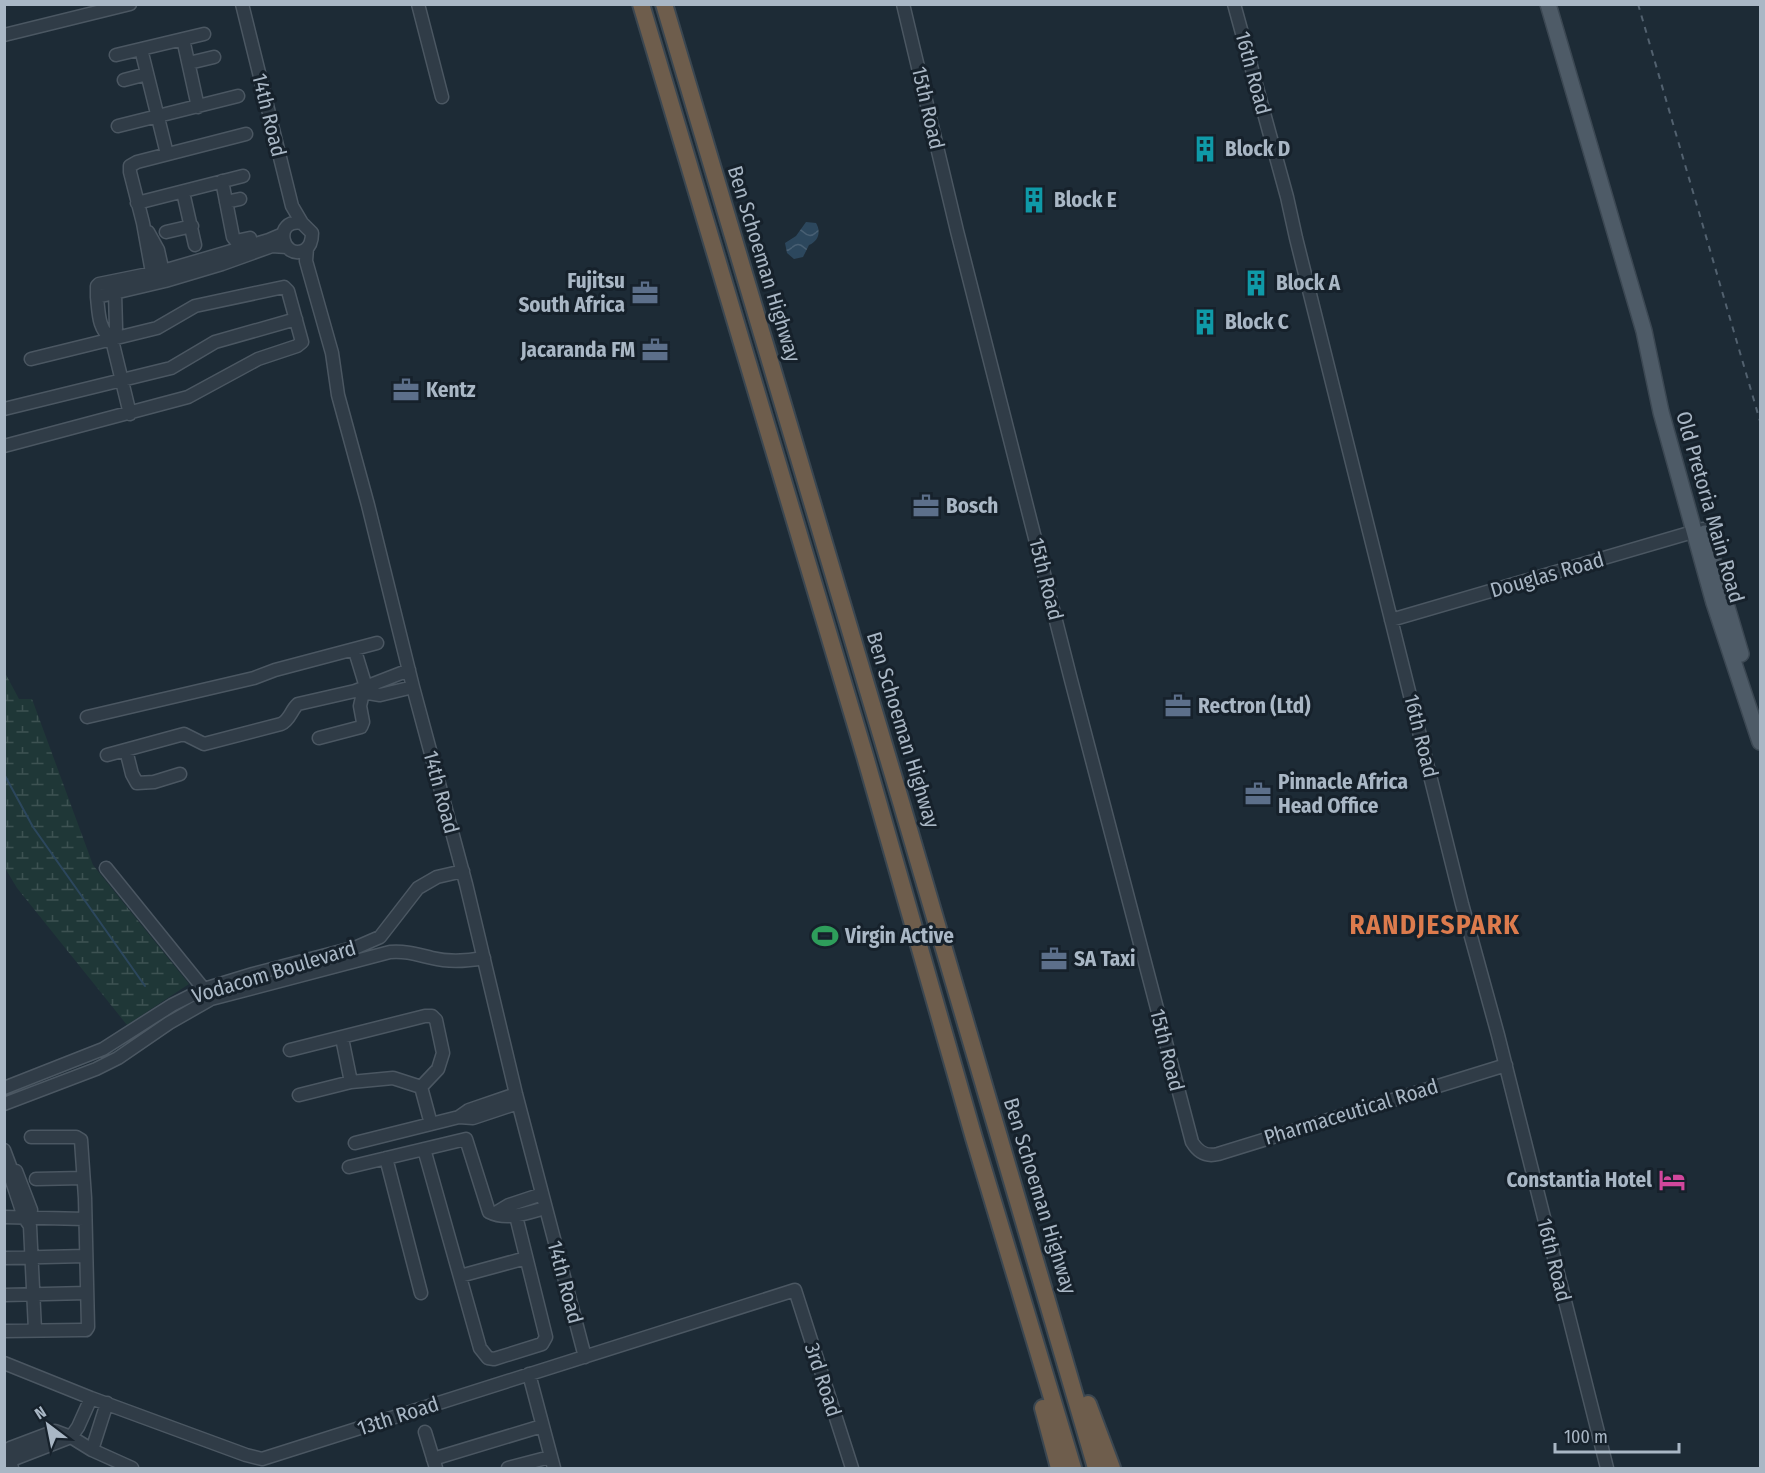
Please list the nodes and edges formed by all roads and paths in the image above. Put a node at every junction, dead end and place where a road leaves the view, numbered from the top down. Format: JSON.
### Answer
{"nodes":[{"id":1,"x":130,"y":4,"type":"edge"},
{"id":2,"x":236,"y":4,"type":"edge"},
{"id":3,"x":242,"y":4,"type":"edge"},
{"id":4,"x":418,"y":4,"type":"edge"},
{"id":5,"x":641,"y":4,"type":"edge"},
{"id":6,"x":664,"y":4,"type":"edge"},
{"id":7,"x":903,"y":4,"type":"edge"},
{"id":8,"x":1234,"y":4,"type":"edge"},
{"id":9,"x":1548,"y":4,"type":"edge"},
{"id":10,"x":204,"y":34,"type":"dead end"},
{"id":11,"x":4,"y":35,"type":"edge"},
{"id":12,"x":183,"y":39,"type":"junction"},
{"id":13,"x":141,"y":49,"type":"junction"},
{"id":14,"x":116,"y":55,"type":"dead end"},
{"id":15,"x":214,"y":57,"type":"dead end"},
{"id":16,"x":189,"y":63,"type":"junction"},
{"id":17,"x":147,"y":75,"type":"junction"},
{"id":18,"x":124,"y":80,"type":"dead end"},
{"id":19,"x":238,"y":96,"type":"dead end"},
{"id":20,"x":442,"y":97,"type":"dead end"},
{"id":21,"x":198,"y":107,"type":"junction"},
{"id":22,"x":158,"y":117,"type":"junction"},
{"id":23,"x":118,"y":126,"type":"dead end"},
{"id":24,"x":246,"y":134,"type":"dead end"},
{"id":25,"x":168,"y":154,"type":"junction"},
{"id":26,"x":243,"y":176,"type":"dead end"},
{"id":27,"x":222,"y":181,"type":"junction"},
{"id":28,"x":183,"y":192,"type":"junction"},
{"id":29,"x":240,"y":199,"type":"dead end"},
{"id":30,"x":226,"y":202,"type":"junction"},
{"id":31,"x":137,"y":203,"type":"junction"},
{"id":32,"x":302,"y":223,"type":"junction"},
{"id":33,"x":192,"y":226,"type":"junction"},
{"id":34,"x":286,"y":229,"type":"junction"},
{"id":35,"x":166,"y":232,"type":"dead end"},
{"id":36,"x":263,"y":235,"type":"dead end"},
{"id":37,"x":195,"y":245,"type":"dead end"},
{"id":38,"x":307,"y":248,"type":"junction"},
{"id":39,"x":290,"y":249,"type":"junction"},
{"id":40,"x":219,"y":255,"type":"junction"},
{"id":41,"x":158,"y":277,"type":"junction"},
{"id":42,"x":115,"y":293,"type":"junction"},
{"id":43,"x":98,"y":297,"type":"junction"},
{"id":44,"x":296,"y":319,"type":"junction"},
{"id":45,"x":112,"y":340,"type":"junction"},
{"id":46,"x":31,"y":359,"type":"dead end"},
{"id":47,"x":334,"y":376,"type":"junction"},
{"id":48,"x":122,"y":379,"type":"junction"},
{"id":49,"x":4,"y":409,"type":"edge"},
{"id":50,"x":130,"y":414,"type":"junction"},
{"id":51,"x":4,"y":446,"type":"edge"},
{"id":52,"x":1699,"y":530,"type":"junction"},
{"id":53,"x":1391,"y":620,"type":"junction"},
{"id":54,"x":377,"y":643,"type":"dead end"},
{"id":55,"x":355,"y":651,"type":"junction"},
{"id":56,"x":409,"y":669,"type":"junction"},
{"id":57,"x":413,"y":687,"type":"junction"},
{"id":58,"x":361,"y":690,"type":"junction"},
{"id":59,"x":87,"y":717,"type":"dead end"},
{"id":60,"x":1761,"y":722,"type":"edge"},
{"id":61,"x":319,"y":738,"type":"dead end"},
{"id":62,"x":1761,"y":742,"type":"edge"},
{"id":63,"x":126,"y":750,"type":"junction"},
{"id":64,"x":107,"y":755,"type":"dead end"},
{"id":65,"x":180,"y":774,"type":"dead end"},
{"id":66,"x":106,"y":868,"type":"dead end"},
{"id":67,"x":463,"y":871,"type":"junction"},
{"id":68,"x":484,"y":958,"type":"junction"},
{"id":69,"x":207,"y":994,"type":"junction"},
{"id":70,"x":342,"y":1038,"type":"junction"},
{"id":71,"x":290,"y":1050,"type":"dead end"},
{"id":72,"x":1506,"y":1065,"type":"junction"},
{"id":73,"x":351,"y":1082,"type":"junction"},
{"id":74,"x":421,"y":1087,"type":"junction"},
{"id":75,"x":4,"y":1088,"type":"edge"},
{"id":76,"x":300,"y":1095,"type":"dead end"},
{"id":77,"x":517,"y":1099,"type":"junction"},
{"id":78,"x":4,"y":1104,"type":"edge"},
{"id":79,"x":431,"y":1124,"type":"junction"},
{"id":80,"x":31,"y":1137,"type":"dead end"},
{"id":81,"x":974,"y":1138,"type":"junction"},
{"id":82,"x":355,"y":1143,"type":"dead end"},
{"id":83,"x":424,"y":1149,"type":"junction"},
{"id":84,"x":4,"y":1150,"type":"edge"},
{"id":85,"x":1198,"y":1150,"type":"joint"},
{"id":86,"x":386,"y":1158,"type":"junction"},
{"id":87,"x":349,"y":1167,"type":"dead end"},
{"id":88,"x":83,"y":1178,"type":"junction"},
{"id":89,"x":36,"y":1179,"type":"dead end"},
{"id":90,"x":542,"y":1194,"type":"junction"},
{"id":91,"x":545,"y":1208,"type":"junction"},
{"id":92,"x":494,"y":1214,"type":"junction"},
{"id":93,"x":521,"y":1215,"type":"junction"},
{"id":94,"x":4,"y":1217,"type":"edge"},
{"id":95,"x":85,"y":1219,"type":"junction"},
{"id":96,"x":29,"y":1220,"type":"junction"},
{"id":97,"x":1030,"y":1239,"type":"junction"},
{"id":98,"x":85,"y":1256,"type":"junction"},
{"id":99,"x":4,"y":1258,"type":"edge"},
{"id":100,"x":33,"y":1258,"type":"junction"},
{"id":101,"x":526,"y":1258,"type":"junction"},
{"id":102,"x":460,"y":1276,"type":"junction"},
{"id":103,"x":795,"y":1290,"type":"joint"},
{"id":104,"x":87,"y":1293,"type":"junction"},
{"id":105,"x":421,"y":1293,"type":"dead end"},
{"id":106,"x":4,"y":1295,"type":"edge"},
{"id":107,"x":35,"y":1296,"type":"junction"},
{"id":108,"x":36,"y":1330,"type":"junction"},
{"id":109,"x":4,"y":1331,"type":"edge"},
{"id":110,"x":585,"y":1356,"type":"junction"},
{"id":111,"x":4,"y":1363,"type":"edge"},
{"id":112,"x":529,"y":1374,"type":"junction"},
{"id":113,"x":91,"y":1398,"type":"junction"},
{"id":114,"x":107,"y":1403,"type":"junction"},
{"id":115,"x":542,"y":1426,"type":"junction"},
{"id":116,"x":424,"y":1432,"type":"dead end"},
{"id":117,"x":71,"y":1437,"type":"junction"},
{"id":118,"x":92,"y":1450,"type":"junction"},
{"id":119,"x":552,"y":1462,"type":"edge"},
{"id":120,"x":434,"y":1464,"type":"edge"},
{"id":121,"x":11,"y":1465,"type":"edge"},
{"id":122,"x":132,"y":1468,"type":"edge"},
{"id":123,"x":508,"y":1468,"type":"edge"},
{"id":124,"x":852,"y":1468,"type":"edge"},
{"id":125,"x":1059,"y":1468,"type":"edge"},
{"id":126,"x":1073,"y":1468,"type":"edge"},
{"id":127,"x":1096,"y":1468,"type":"edge"},
{"id":128,"x":1112,"y":1468,"type":"edge"},
{"id":129,"x":1607,"y":1468,"type":"edge"}],
"edges":[{"from":1,"to":11,"type":"street"},
{"from":2,"to":34,"type":"street","name":"14th Road"},
{"from":3,"to":32,"type":"street","name":"14th Road"},
{"from":4,"to":20,"type":"street"},
{"from":5,"to":81,"type":"highway","name":"Ben Schoeman Highway"},
{"from":6,"to":97,"type":"highway","name":"Ben Schoeman Highway"},
{"from":7,"to":85,"type":"street","name":"15th Road"},
{"from":8,"to":53,"type":"street","name":"16th Road"},
{"from":9,"to":52,"type":"main road","name":"Old Pretoria Main Road"},
{"from":10,"to":12,"type":"street"},
{"from":12,"to":13,"type":"street"},
{"from":12,"to":16,"type":"street"},
{"from":13,"to":14,"type":"street"},
{"from":13,"to":17,"type":"street"},
{"from":15,"to":16,"type":"street"},
{"from":16,"to":21,"type":"street"},
{"from":17,"to":18,"type":"street"},
{"from":17,"to":22,"type":"street"},
{"from":19,"to":21,"type":"street"},
{"from":21,"to":22,"type":"street"},
{"from":22,"to":23,"type":"street"},
{"from":22,"to":25,"type":"street"},
{"from":24,"to":25,"type":"street"},
{"from":25,"to":31,"type":"street"},
{"from":26,"to":27,"type":"street"},
{"from":27,"to":28,"type":"street"},
{"from":27,"to":30,"type":"street"},
{"from":28,"to":31,"type":"street"},
{"from":28,"to":33,"type":"street"},
{"from":29,"to":30,"type":"street"},
{"from":30,"to":36,"type":"street"},
{"from":31,"to":41,"type":"street"},
{"from":32,"to":34,"type":"street"},
{"from":32,"to":38,"type":"street"},
{"from":33,"to":35,"type":"street"},
{"from":33,"to":37,"type":"street"},
{"from":34,"to":39,"type":"street"},
{"from":34,"to":40,"type":"street"},
{"from":38,"to":39,"type":"street"},
{"from":38,"to":47,"type":"street","name":"14th Road"},
{"from":39,"to":40,"type":"street"},
{"from":39,"to":47,"type":"street","name":"14th Road"},
{"from":40,"to":41,"type":"street"},
{"from":41,"to":42,"type":"street"},
{"from":41,"to":43,"type":"street"},
{"from":42,"to":43,"type":"street"},
{"from":42,"to":45,"type":"street"},
{"from":43,"to":45,"type":"street"},
{"from":44,"to":45,"type":"street"},
{"from":44,"to":48,"type":"street"},
{"from":44,"to":50,"type":"street"},
{"from":45,"to":46,"type":"street"},
{"from":45,"to":48,"type":"street"},
{"from":47,"to":56,"type":"street","name":"14th Road"},
{"from":48,"to":49,"type":"street"},
{"from":48,"to":50,"type":"street"},
{"from":50,"to":51,"type":"street"},
{"from":52,"to":53,"type":"street","name":"Douglas Road"},
{"from":52,"to":60,"type":"main road","name":"Old Pretoria Main Road"},
{"from":52,"to":62,"type":"main road","name":"Old Pretoria Main Road"},
{"from":53,"to":72,"type":"street","name":"16th Road"},
{"from":54,"to":55,"type":"street"},
{"from":55,"to":58,"type":"street"},
{"from":55,"to":59,"type":"street"},
{"from":56,"to":57,"type":"street","name":"14th Road"},
{"from":56,"to":58,"type":"street"},
{"from":57,"to":58,"type":"street"},
{"from":57,"to":67,"type":"street","name":"14th Road"},
{"from":58,"to":61,"type":"street"},
{"from":58,"to":63,"type":"street"},
{"from":63,"to":64,"type":"street"},
{"from":63,"to":65,"type":"street"},
{"from":66,"to":69,"type":"street"},
{"from":67,"to":68,"type":"street","name":"14th Road"},
{"from":67,"to":69,"type":"street","name":"Vodacom Boulevard"},
{"from":68,"to":69,"type":"street","name":"Vodacom Boulevard"},
{"from":68,"to":77,"type":"street","name":"14th Road"},
{"from":69,"to":75,"type":"street","name":"Vodacom Boulevard"},
{"from":69,"to":78,"type":"street","name":"Vodacom Boulevard"},
{"from":70,"to":71,"type":"street"},
{"from":70,"to":73,"type":"street"},
{"from":70,"to":74,"type":"street"},
{"from":72,"to":85,"type":"street","name":"Pharmaceutical Road"},
{"from":72,"to":129,"type":"street","name":"16th Road"},
{"from":73,"to":74,"type":"street"},
{"from":73,"to":76,"type":"street"},
{"from":74,"to":79,"type":"street"},
{"from":77,"to":79,"type":"street"},
{"from":77,"to":90,"type":"street","name":"14th Road"},
{"from":79,"to":82,"type":"street"},
{"from":80,"to":88,"type":"street"},
{"from":81,"to":125,"type":"highway"},
{"from":81,"to":126,"type":"highway","name":"Ben Schoeman Highway"},
{"from":83,"to":86,"type":"street"},
{"from":83,"to":92,"type":"street"},
{"from":83,"to":102,"type":"street"},
{"from":84,"to":96,"type":"street"},
{"from":86,"to":87,"type":"street"},
{"from":86,"to":105,"type":"street"},
{"from":88,"to":89,"type":"street"},
{"from":88,"to":95,"type":"street"},
{"from":90,"to":91,"type":"street","name":"14th Road"},
{"from":90,"to":92,"type":"street"},
{"from":91,"to":93,"type":"street"},
{"from":91,"to":110,"type":"street","name":"14th Road"},
{"from":92,"to":93,"type":"street"},
{"from":93,"to":101,"type":"street"},
{"from":94,"to":96,"type":"street"},
{"from":95,"to":96,"type":"street"},
{"from":95,"to":98,"type":"street"},
{"from":96,"to":100,"type":"street"},
{"from":97,"to":127,"type":"highway","name":"Ben Schoeman Highway"},
{"from":97,"to":128,"type":"highway"},
{"from":98,"to":100,"type":"street"},
{"from":98,"to":104,"type":"street"},
{"from":99,"to":100,"type":"street"},
{"from":100,"to":107,"type":"street"},
{"from":101,"to":102,"type":"street"},
{"from":101,"to":102,"type":"street"},
{"from":103,"to":110,"type":"street","name":"13th Road"},
{"from":103,"to":124,"type":"street","name":"3rd Road"},
{"from":104,"to":107,"type":"street"},
{"from":104,"to":108,"type":"street"},
{"from":106,"to":107,"type":"street"},
{"from":107,"to":108,"type":"street"},
{"from":108,"to":109,"type":"street"},
{"from":110,"to":112,"type":"street","name":"13th Road"},
{"from":111,"to":113,"type":"street","name":"13th Road"},
{"from":112,"to":114,"type":"street","name":"13th Road"},
{"from":112,"to":115,"type":"street"},
{"from":113,"to":114,"type":"street","name":"13th Road"},
{"from":113,"to":117,"type":"street"},
{"from":114,"to":118,"type":"street"},
{"from":115,"to":119,"type":"street"},
{"from":115,"to":120,"type":"street"},
{"from":116,"to":120,"type":"street"},
{"from":117,"to":118,"type":"street"},
{"from":117,"to":121,"type":"street"},
{"from":118,"to":122,"type":"street"},
{"from":119,"to":123,"type":"street"}]}
